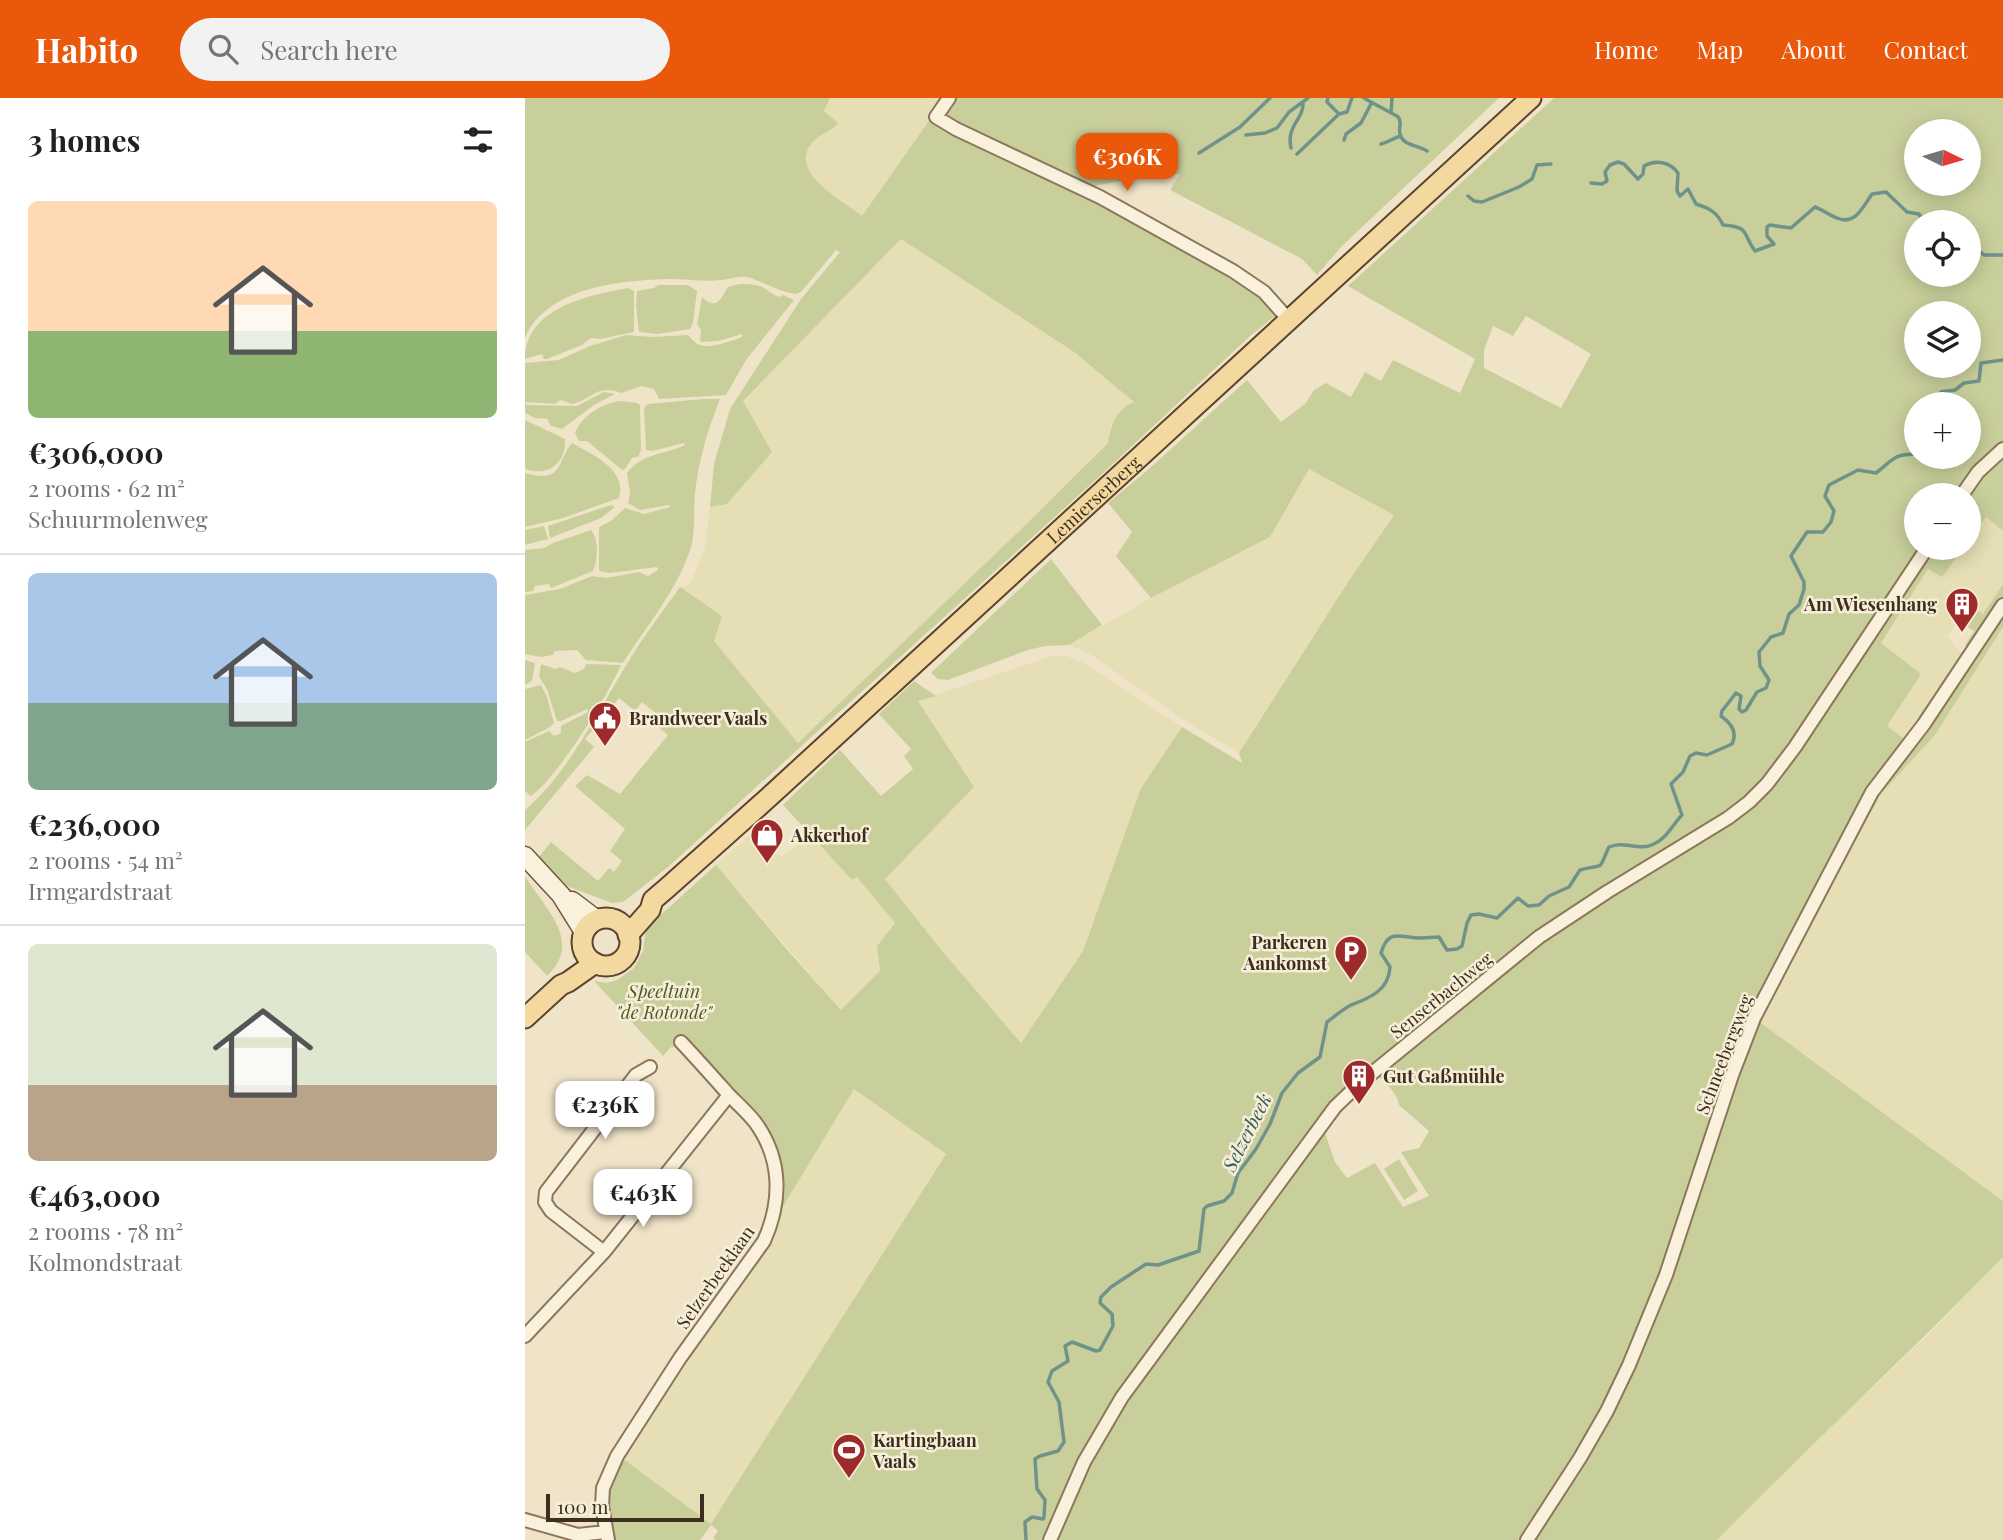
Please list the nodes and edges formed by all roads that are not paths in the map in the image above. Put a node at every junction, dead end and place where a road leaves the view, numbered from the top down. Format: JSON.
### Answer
{"nodes":[{"id":1,"x":949,"y":98,"type":"edge"},
{"id":2,"x":1531,"y":98,"type":"edge"},
{"id":3,"x":1289,"y":320,"type":"junction"},
{"id":4,"x":2003,"y":449,"type":"edge"},
{"id":5,"x":1970,"y":483,"type":"edge"},
{"id":6,"x":1919,"y":560,"type":"edge"},
{"id":7,"x":2003,"y":605,"type":"edge"},
{"id":8,"x":525,"y":856,"type":"edge"},
{"id":9,"x":601,"y":937,"type":"junction"},
{"id":10,"x":525,"y":1018,"type":"edge"},
{"id":11,"x":681,"y":1042,"type":"dead end"},
{"id":12,"x":650,"y":1067,"type":"dead end"},
{"id":13,"x":729,"y":1095,"type":"junction"},
{"id":14,"x":604,"y":1252,"type":"junction"},
{"id":15,"x":525,"y":1336,"type":"edge"},
{"id":16,"x":525,"y":1520,"type":"edge"},
{"id":17,"x":607,"y":1536,"type":"edge"},
{"id":18,"x":1050,"y":1540,"type":"edge"},
{"id":19,"x":1527,"y":1540,"type":"edge"}],
"edges":[{"from":1,"to":3,"type":"street"},
{"from":2,"to":3,"type":"main road","name":"Lemierserberg"},
{"from":3,"to":9,"type":"main road","name":"Lemierserberg"},
{"from":4,"to":5,"type":"street"},
{"from":6,"to":18,"type":"street","name":"Senserbachweg"},
{"from":7,"to":19,"type":"street","name":"Schneebergweg"},
{"from":8,"to":9,"type":"main road"},
{"from":9,"to":10,"type":"main road","name":"Lemierserberg"},
{"from":11,"to":13,"type":"street","name":"Selzerbeeklaan"},
{"from":12,"to":14,"type":"street"},
{"from":13,"to":14,"type":"street"},
{"from":13,"to":17,"type":"street","name":"Selzerbeeklaan"},
{"from":14,"to":15,"type":"street"},
{"from":16,"to":17,"type":"street"}]}
